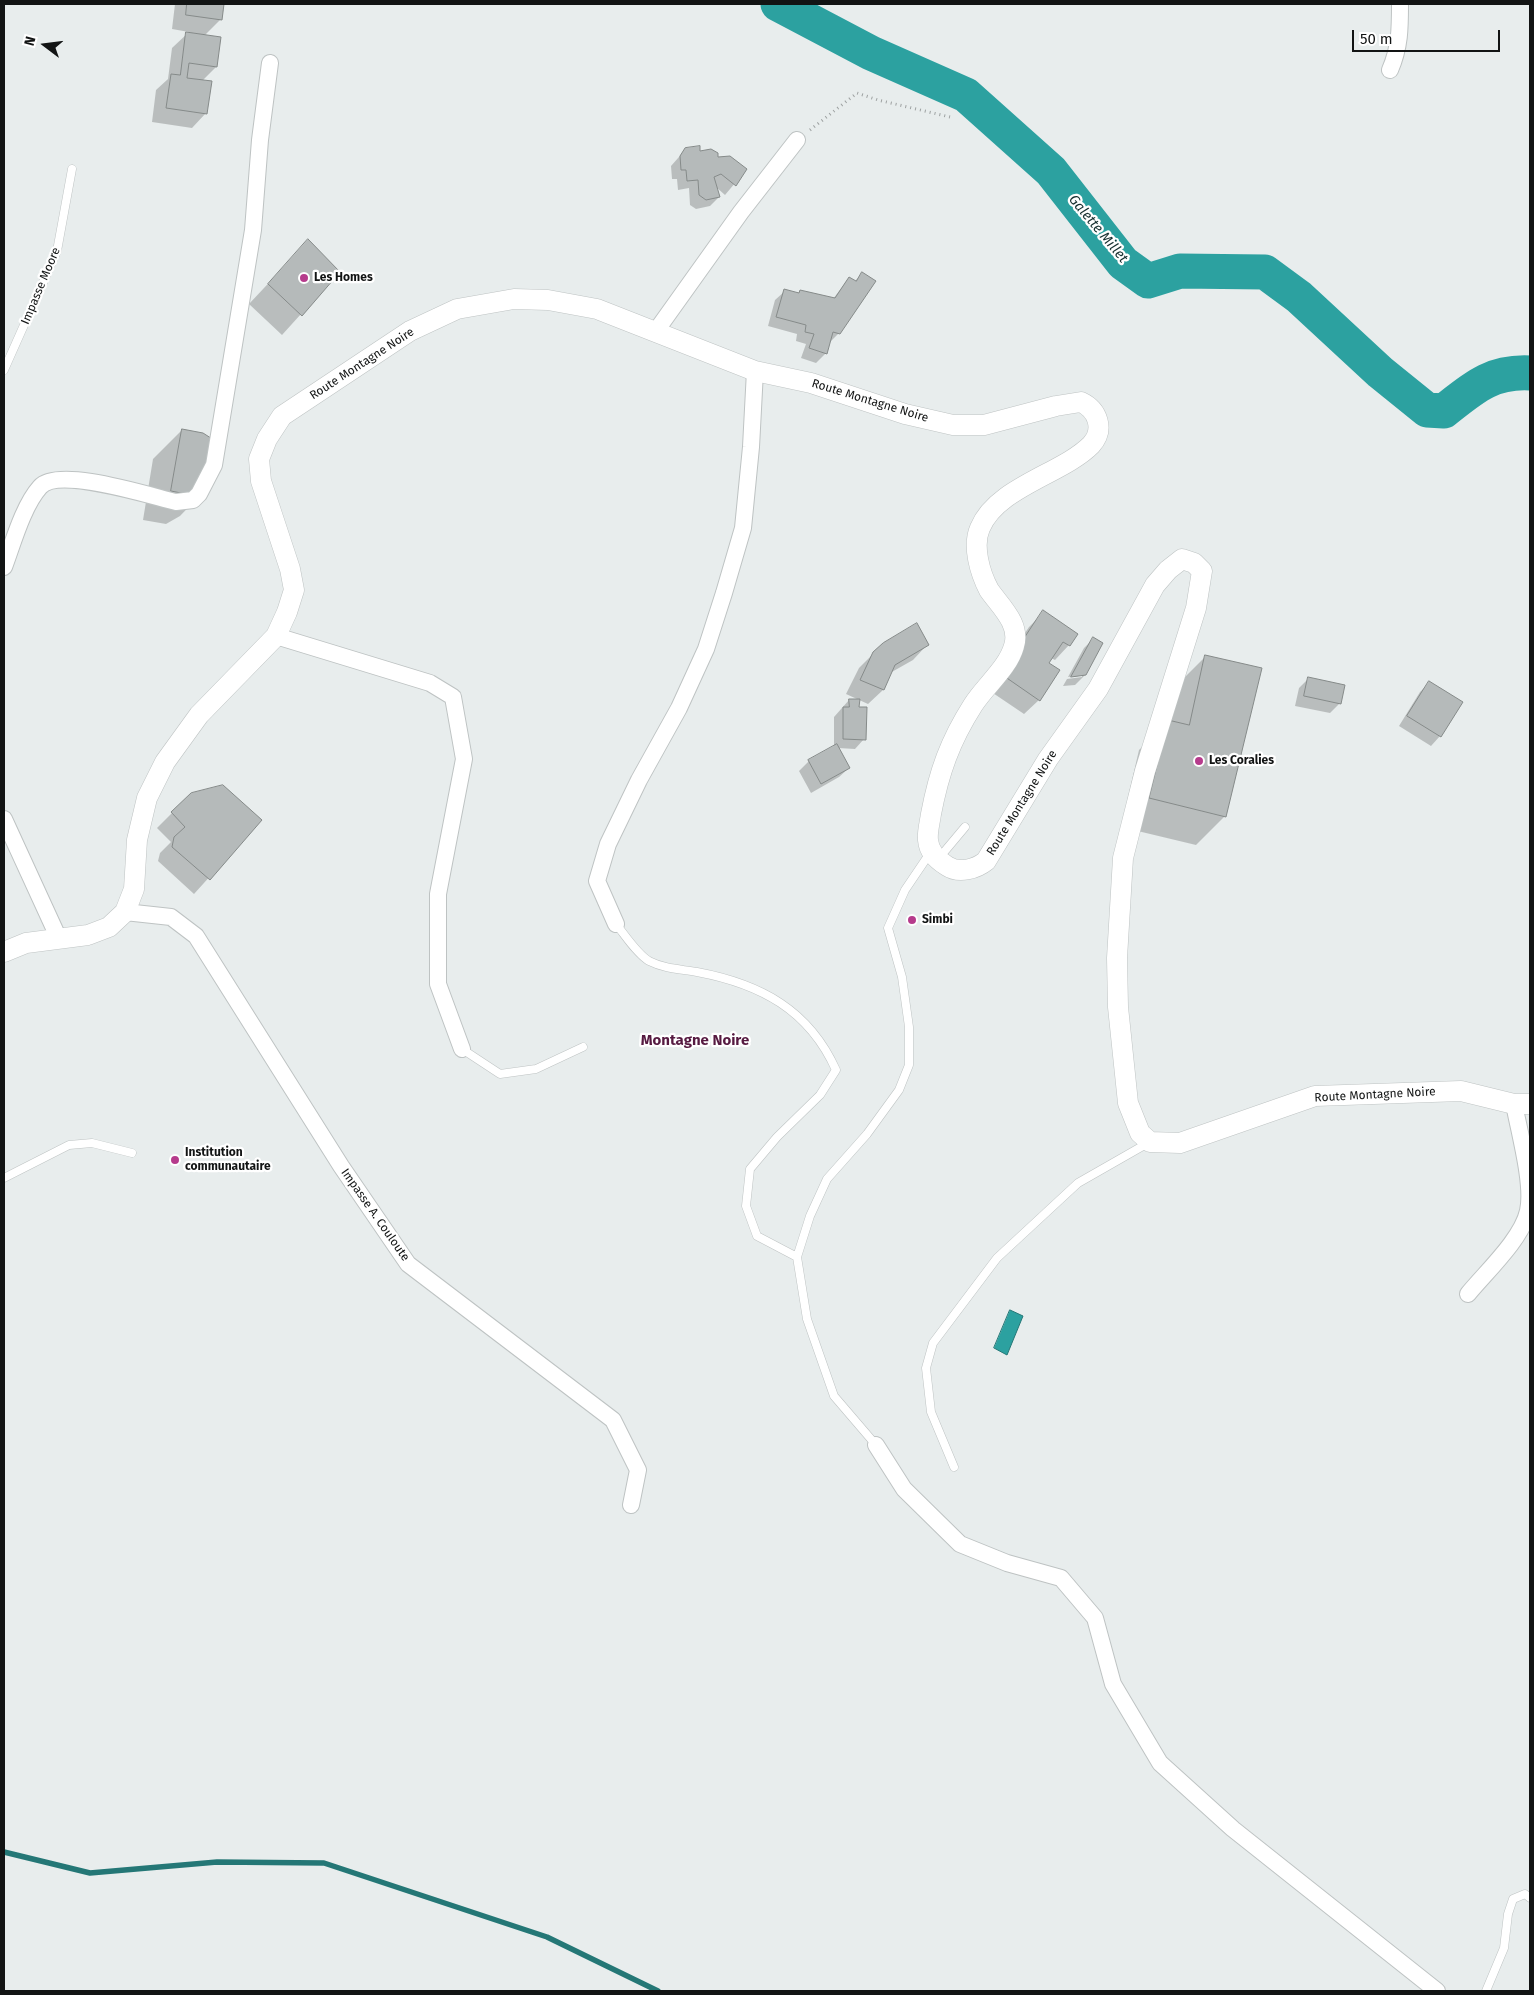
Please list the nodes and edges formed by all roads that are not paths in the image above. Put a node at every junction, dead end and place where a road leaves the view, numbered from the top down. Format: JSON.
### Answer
{"nodes":[{"id":1,"x":1400,"y":4,"type":"edge"},
{"id":2,"x":270,"y":63,"type":"dead end"},
{"id":3,"x":1390,"y":70,"type":"dead end"},
{"id":4,"x":798,"y":140,"type":"road end"},
{"id":5,"x":72,"y":169,"type":"dead end"},
{"id":6,"x":656,"y":332,"type":"junction"},
{"id":7,"x":4,"y":370,"type":"edge"},
{"id":8,"x":756,"y":371,"type":"junction"},
{"id":9,"x":4,"y":567,"type":"edge"},
{"id":10,"x":276,"y":636,"type":"junction"},
{"id":11,"x":4,"y":820,"type":"edge"},
{"id":12,"x":965,"y":827,"type":"dead end"},
{"id":13,"x":929,"y":847,"type":"junction"},
{"id":14,"x":125,"y":912,"type":"junction"},
{"id":15,"x":616,"y":924,"type":"joint"},
{"id":16,"x":59,"y":939,"type":"junction"},
{"id":17,"x":4,"y":952,"type":"edge"},
{"id":18,"x":583,"y":1047,"type":"dead end"},
{"id":19,"x":462,"y":1050,"type":"joint"},
{"id":20,"x":1522,"y":1104,"type":"edge"},
{"id":21,"x":1150,"y":1142,"type":"junction"},
{"id":22,"x":132,"y":1153,"type":"dead end"},
{"id":23,"x":4,"y":1178,"type":"edge"},
{"id":24,"x":798,"y":1257,"type":"junction"},
{"id":25,"x":1468,"y":1294,"type":"dead end"},
{"id":26,"x":876,"y":1445,"type":"joint"},
{"id":27,"x":954,"y":1467,"type":"dead end"},
{"id":28,"x":631,"y":1505,"type":"dead end"},
{"id":29,"x":1530,"y":1898,"type":"edge"},
{"id":30,"x":1437,"y":1991,"type":"edge"},
{"id":31,"x":1486,"y":1991,"type":"edge"}],
"edges":[{"from":1,"to":3,"type":"street"},
{"from":2,"to":9,"type":"street"},
{"from":4,"to":6,"type":"street"},
{"from":5,"to":7,"type":"lane","name":"Impasse Moore"},
{"from":6,"to":8,"type":"street","name":"Route Montagne Noire"},
{"from":6,"to":10,"type":"street","name":"Route Montagne Noire"},
{"from":8,"to":13,"type":"street","name":"Route Montagne Noire"},
{"from":8,"to":15,"type":"street"},
{"from":10,"to":14,"type":"street","name":"Route Montagne Noire"},
{"from":10,"to":19,"type":"street"},
{"from":11,"to":16,"type":"street"},
{"from":12,"to":13,"type":"lane"},
{"from":13,"to":21,"type":"street","name":"Route Montagne Noire"},
{"from":13,"to":24,"type":"lane"},
{"from":14,"to":16,"type":"street"},
{"from":14,"to":28,"type":"street","name":"Impasse A. Couloute"},
{"from":15,"to":24,"type":"lane"},
{"from":16,"to":17,"type":"street"},
{"from":18,"to":19,"type":"lane"},
{"from":20,"to":21,"type":"street","name":"Route Montagne Noire"},
{"from":20,"to":25,"type":"street"},
{"from":21,"to":27,"type":"lane"},
{"from":22,"to":23,"type":"lane"},
{"from":24,"to":26,"type":"lane"},
{"from":26,"to":30,"type":"street"},
{"from":29,"to":31,"type":"lane"}]}
